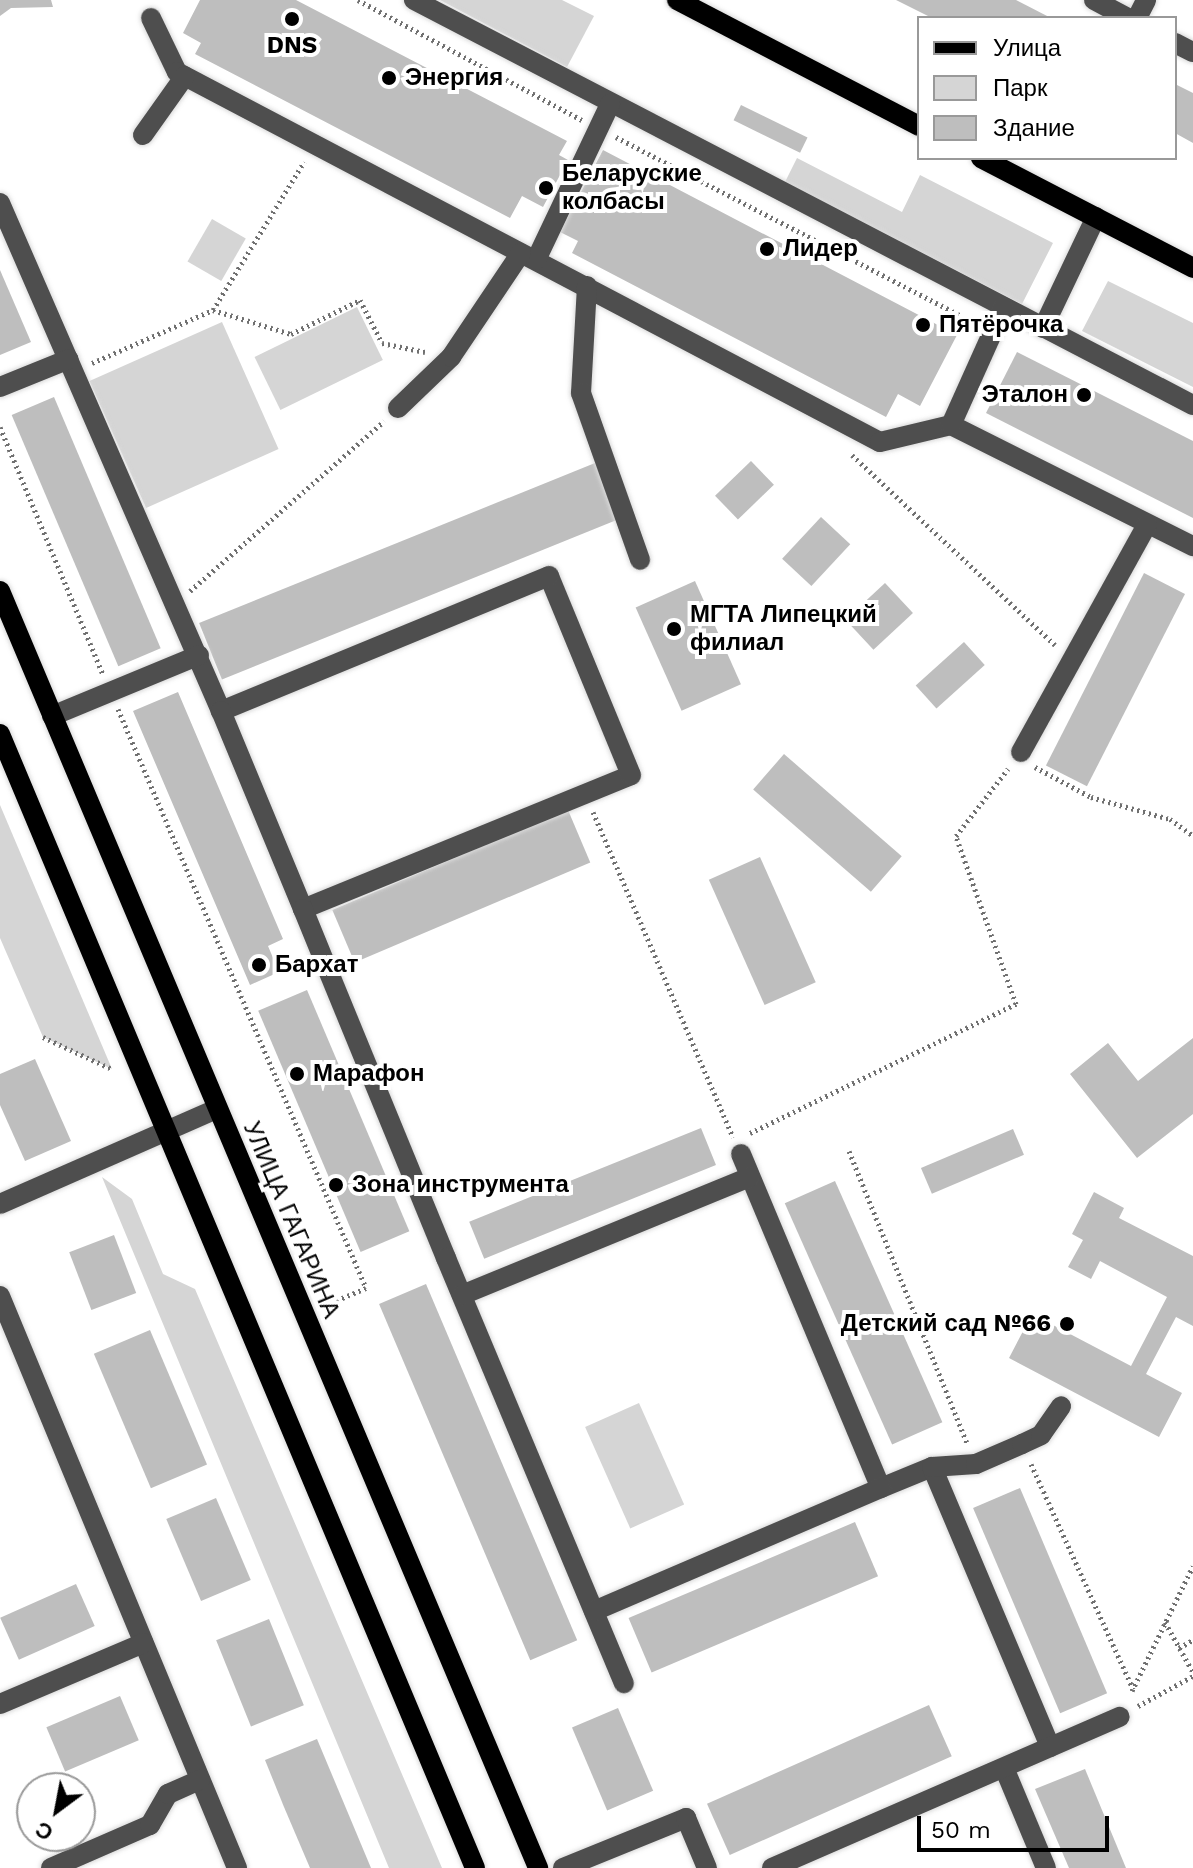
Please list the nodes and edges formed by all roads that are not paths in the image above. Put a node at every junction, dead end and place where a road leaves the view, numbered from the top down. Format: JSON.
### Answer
{"nodes":[{"id":1,"x":414,"y":0,"type":"edge"},
{"id":2,"x":677,"y":0,"type":"edge"},
{"id":3,"x":1094,"y":0,"type":"edge"},
{"id":4,"x":1124,"y":16,"type":"edge"},
{"id":5,"x":151,"y":18,"type":"dead end"},
{"id":6,"x":185,"y":76,"type":"junction"},
{"id":7,"x":610,"y":104,"type":"junction"},
{"id":8,"x":917,"y":125,"type":"edge"},
{"id":9,"x":143,"y":135,"type":"dead end"},
{"id":10,"x":985,"y":160,"type":"edge"},
{"id":11,"x":0,"y":203,"type":"edge"},
{"id":12,"x":1096,"y":217,"type":"junction"},
{"id":13,"x":529,"y":256,"type":"junction"},
{"id":14,"x":1193,"y":268,"type":"edge"},
{"id":15,"x":587,"y":286,"type":"junction"},
{"id":16,"x":1004,"y":307,"type":"junction"},
{"id":17,"x":1043,"y":328,"type":"junction"},
{"id":18,"x":72,"y":365,"type":"junction"},
{"id":19,"x":0,"y":387,"type":"edge"},
{"id":20,"x":1193,"y":405,"type":"edge"},
{"id":21,"x":398,"y":408,"type":"road end"},
{"id":22,"x":951,"y":425,"type":"junction"},
{"id":23,"x":1147,"y":525,"type":"junction"},
{"id":24,"x":1193,"y":546,"type":"edge"},
{"id":25,"x":640,"y":560,"type":"dead end"},
{"id":26,"x":0,"y":591,"type":"edge"},
{"id":27,"x":199,"y":655,"type":"junction"},
{"id":28,"x":221,"y":711,"type":"junction"},
{"id":29,"x":52,"y":716,"type":"junction"},
{"id":30,"x":0,"y":734,"type":"edge"},
{"id":31,"x":1021,"y":752,"type":"road end"},
{"id":32,"x":303,"y":909,"type":"junction"},
{"id":33,"x":216,"y":1109,"type":"junction"},
{"id":34,"x":165,"y":1129,"type":"junction"},
{"id":35,"x":741,"y":1154,"type":"dead end"},
{"id":36,"x":750,"y":1177,"type":"junction"},
{"id":37,"x":0,"y":1204,"type":"edge"},
{"id":38,"x":462,"y":1295,"type":"junction"},
{"id":39,"x":0,"y":1296,"type":"edge"},
{"id":40,"x":8,"y":1338,"type":"edge"},
{"id":41,"x":1061,"y":1406,"type":"dead end"},
{"id":42,"x":932,"y":1467,"type":"junction"},
{"id":43,"x":881,"y":1488,"type":"junction"},
{"id":44,"x":594,"y":1611,"type":"junction"},
{"id":45,"x":144,"y":1643,"type":"junction"},
{"id":46,"x":624,"y":1683,"type":"dead end"},
{"id":47,"x":0,"y":1704,"type":"edge"},
{"id":48,"x":1120,"y":1717,"type":"road end"},
{"id":49,"x":1050,"y":1747,"type":"junction"},
{"id":50,"x":1005,"y":1770,"type":"junction"},
{"id":51,"x":200,"y":1780,"type":"junction"},
{"id":52,"x":51,"y":1868,"type":"edge"},
{"id":53,"x":237,"y":1868,"type":"edge"},
{"id":54,"x":475,"y":1868,"type":"edge"},
{"id":55,"x":538,"y":1868,"type":"edge"},
{"id":56,"x":563,"y":1868,"type":"edge"},
{"id":57,"x":707,"y":1868,"type":"edge"},
{"id":58,"x":772,"y":1868,"type":"edge"},
{"id":59,"x":1046,"y":1868,"type":"edge"}],
"edges":[{"from":1,"to":7,"type":"street"},
{"from":2,"to":8,"type":"main road"},
{"from":3,"to":4,"type":"street"},
{"from":5,"to":6,"type":"street"},
{"from":6,"to":9,"type":"street"},
{"from":6,"to":13,"type":"street"},
{"from":7,"to":13,"type":"street"},
{"from":7,"to":16,"type":"street"},
{"from":10,"to":12,"type":"main road"},
{"from":11,"to":18,"type":"street"},
{"from":12,"to":14,"type":"main road"},
{"from":12,"to":17,"type":"street"},
{"from":13,"to":15,"type":"street"},
{"from":13,"to":21,"type":"street"},
{"from":15,"to":22,"type":"street"},
{"from":15,"to":25,"type":"street"},
{"from":16,"to":17,"type":"street"},
{"from":16,"to":22,"type":"street"},
{"from":17,"to":20,"type":"street"},
{"from":18,"to":19,"type":"street"},
{"from":18,"to":27,"type":"street"},
{"from":22,"to":23,"type":"street"},
{"from":23,"to":24,"type":"street"},
{"from":23,"to":31,"type":"street"},
{"from":26,"to":29,"type":"main road","name":"УЛИЦА ГАГАРИНА"},
{"from":27,"to":28,"type":"street"},
{"from":27,"to":29,"type":"street"},
{"from":28,"to":32,"type":"street"},
{"from":28,"to":32,"type":"street"},
{"from":29,"to":33,"type":"main road","name":"УЛИЦА ГАГАРИНА"},
{"from":30,"to":34,"type":"main road"},
{"from":32,"to":38,"type":"street"},
{"from":33,"to":34,"type":"street"},
{"from":33,"to":55,"type":"main road","name":"УЛИЦА ГАГАРИНА"},
{"from":34,"to":37,"type":"street"},
{"from":34,"to":54,"type":"main road"},
{"from":35,"to":36,"type":"street"},
{"from":36,"to":38,"type":"street"},
{"from":36,"to":43,"type":"street"},
{"from":38,"to":44,"type":"street"},
{"from":39,"to":40,"type":"street"},
{"from":40,"to":45,"type":"street"},
{"from":41,"to":42,"type":"street"},
{"from":42,"to":43,"type":"street"},
{"from":42,"to":49,"type":"street"},
{"from":43,"to":44,"type":"street"},
{"from":44,"to":46,"type":"street"},
{"from":45,"to":47,"type":"street"},
{"from":45,"to":51,"type":"street"},
{"from":48,"to":49,"type":"street"},
{"from":49,"to":50,"type":"street"},
{"from":50,"to":58,"type":"street"},
{"from":50,"to":59,"type":"street"},
{"from":51,"to":52,"type":"street"},
{"from":51,"to":53,"type":"street"},
{"from":56,"to":57,"type":"street"}]}
